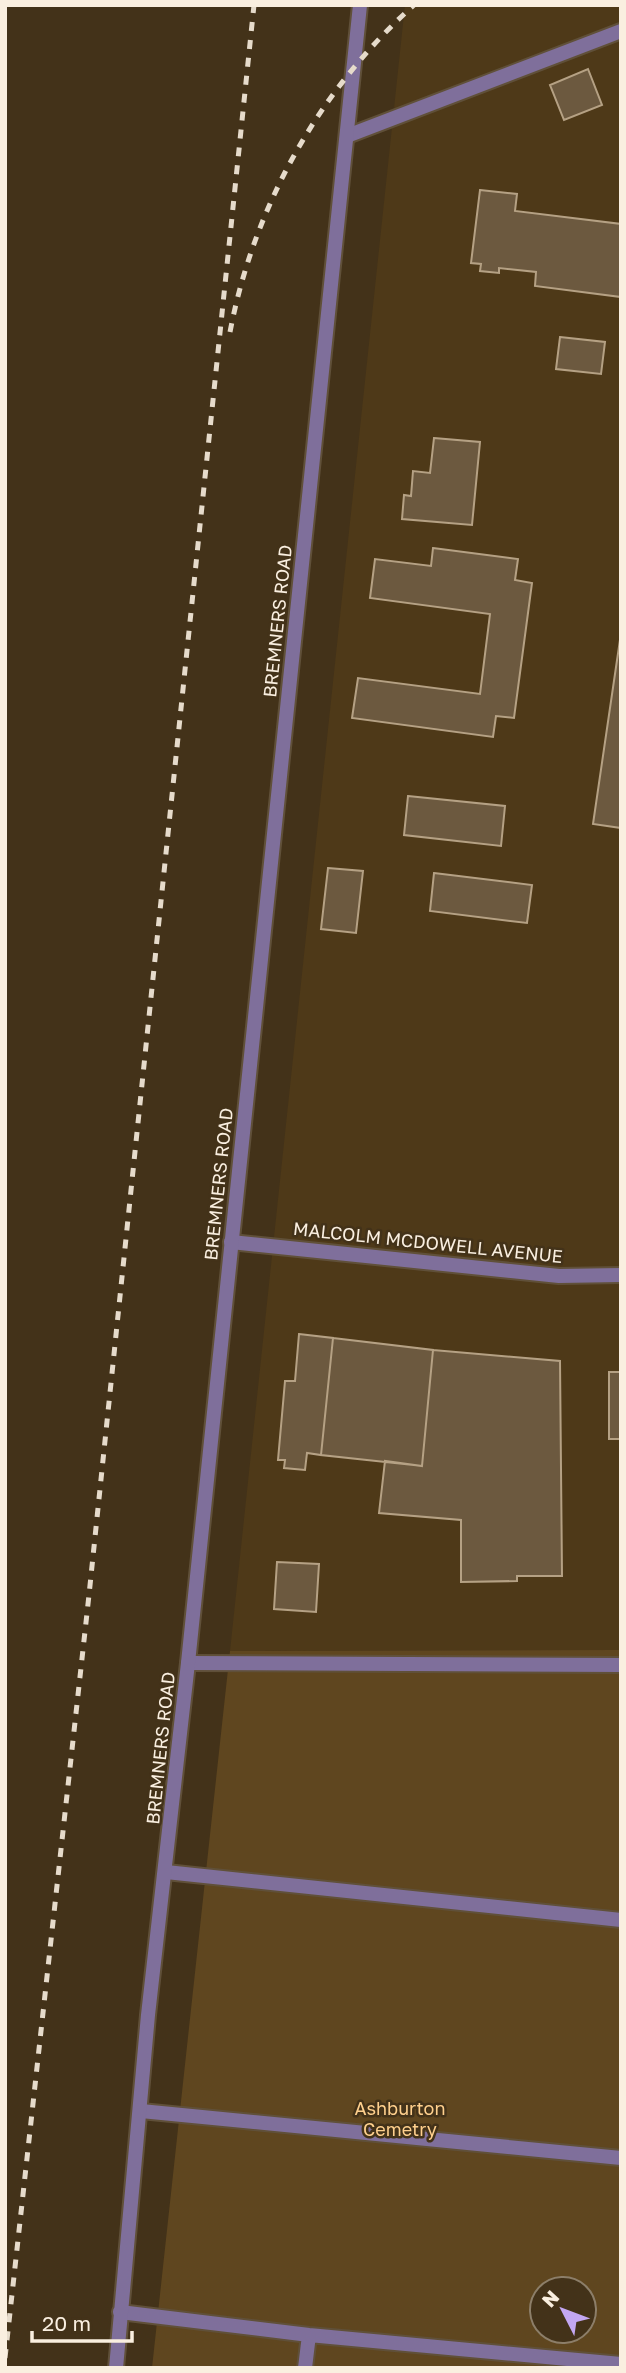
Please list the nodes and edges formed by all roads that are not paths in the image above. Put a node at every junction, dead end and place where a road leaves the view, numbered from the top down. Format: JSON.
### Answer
{"nodes":[{"id":1,"x":360,"y":5,"type":"edge"},
{"id":2,"x":621,"y":31,"type":"edge"},
{"id":3,"x":347,"y":136,"type":"junction"},
{"id":4,"x":231,"y":1242,"type":"junction"},
{"id":5,"x":621,"y":1275,"type":"edge"},
{"id":6,"x":188,"y":1663,"type":"junction"},
{"id":7,"x":621,"y":1665,"type":"edge"},
{"id":8,"x":166,"y":1872,"type":"junction"},
{"id":9,"x":621,"y":1920,"type":"edge"},
{"id":10,"x":141,"y":2111,"type":"junction"},
{"id":11,"x":621,"y":2158,"type":"edge"},
{"id":12,"x":120,"y":2312,"type":"junction"},
{"id":13,"x":309,"y":2335,"type":"junction"},
{"id":14,"x":621,"y":2364,"type":"edge"},
{"id":15,"x":116,"y":2368,"type":"edge"},
{"id":16,"x":305,"y":2368,"type":"edge"}],
"edges":[{"from":1,"to":3,"type":"street","name":"BREMNERS ROAD"},
{"from":2,"to":3,"type":"street"},
{"from":3,"to":4,"type":"street","name":"BREMNERS ROAD"},
{"from":4,"to":5,"type":"street","name":"MALCOLM MCDOWELL AVENUE"},
{"from":4,"to":6,"type":"street","name":"BREMNERS ROAD"},
{"from":6,"to":7,"type":"street"},
{"from":6,"to":8,"type":"street","name":"BREMNERS ROAD"},
{"from":8,"to":9,"type":"street"},
{"from":8,"to":10,"type":"street","name":"BREMNERS ROAD"},
{"from":10,"to":11,"type":"street"},
{"from":10,"to":12,"type":"street","name":"BREMNERS ROAD"},
{"from":12,"to":13,"type":"street"},
{"from":12,"to":15,"type":"street","name":"BREMNERS ROAD"},
{"from":13,"to":14,"type":"street"},
{"from":13,"to":16,"type":"street"}]}
